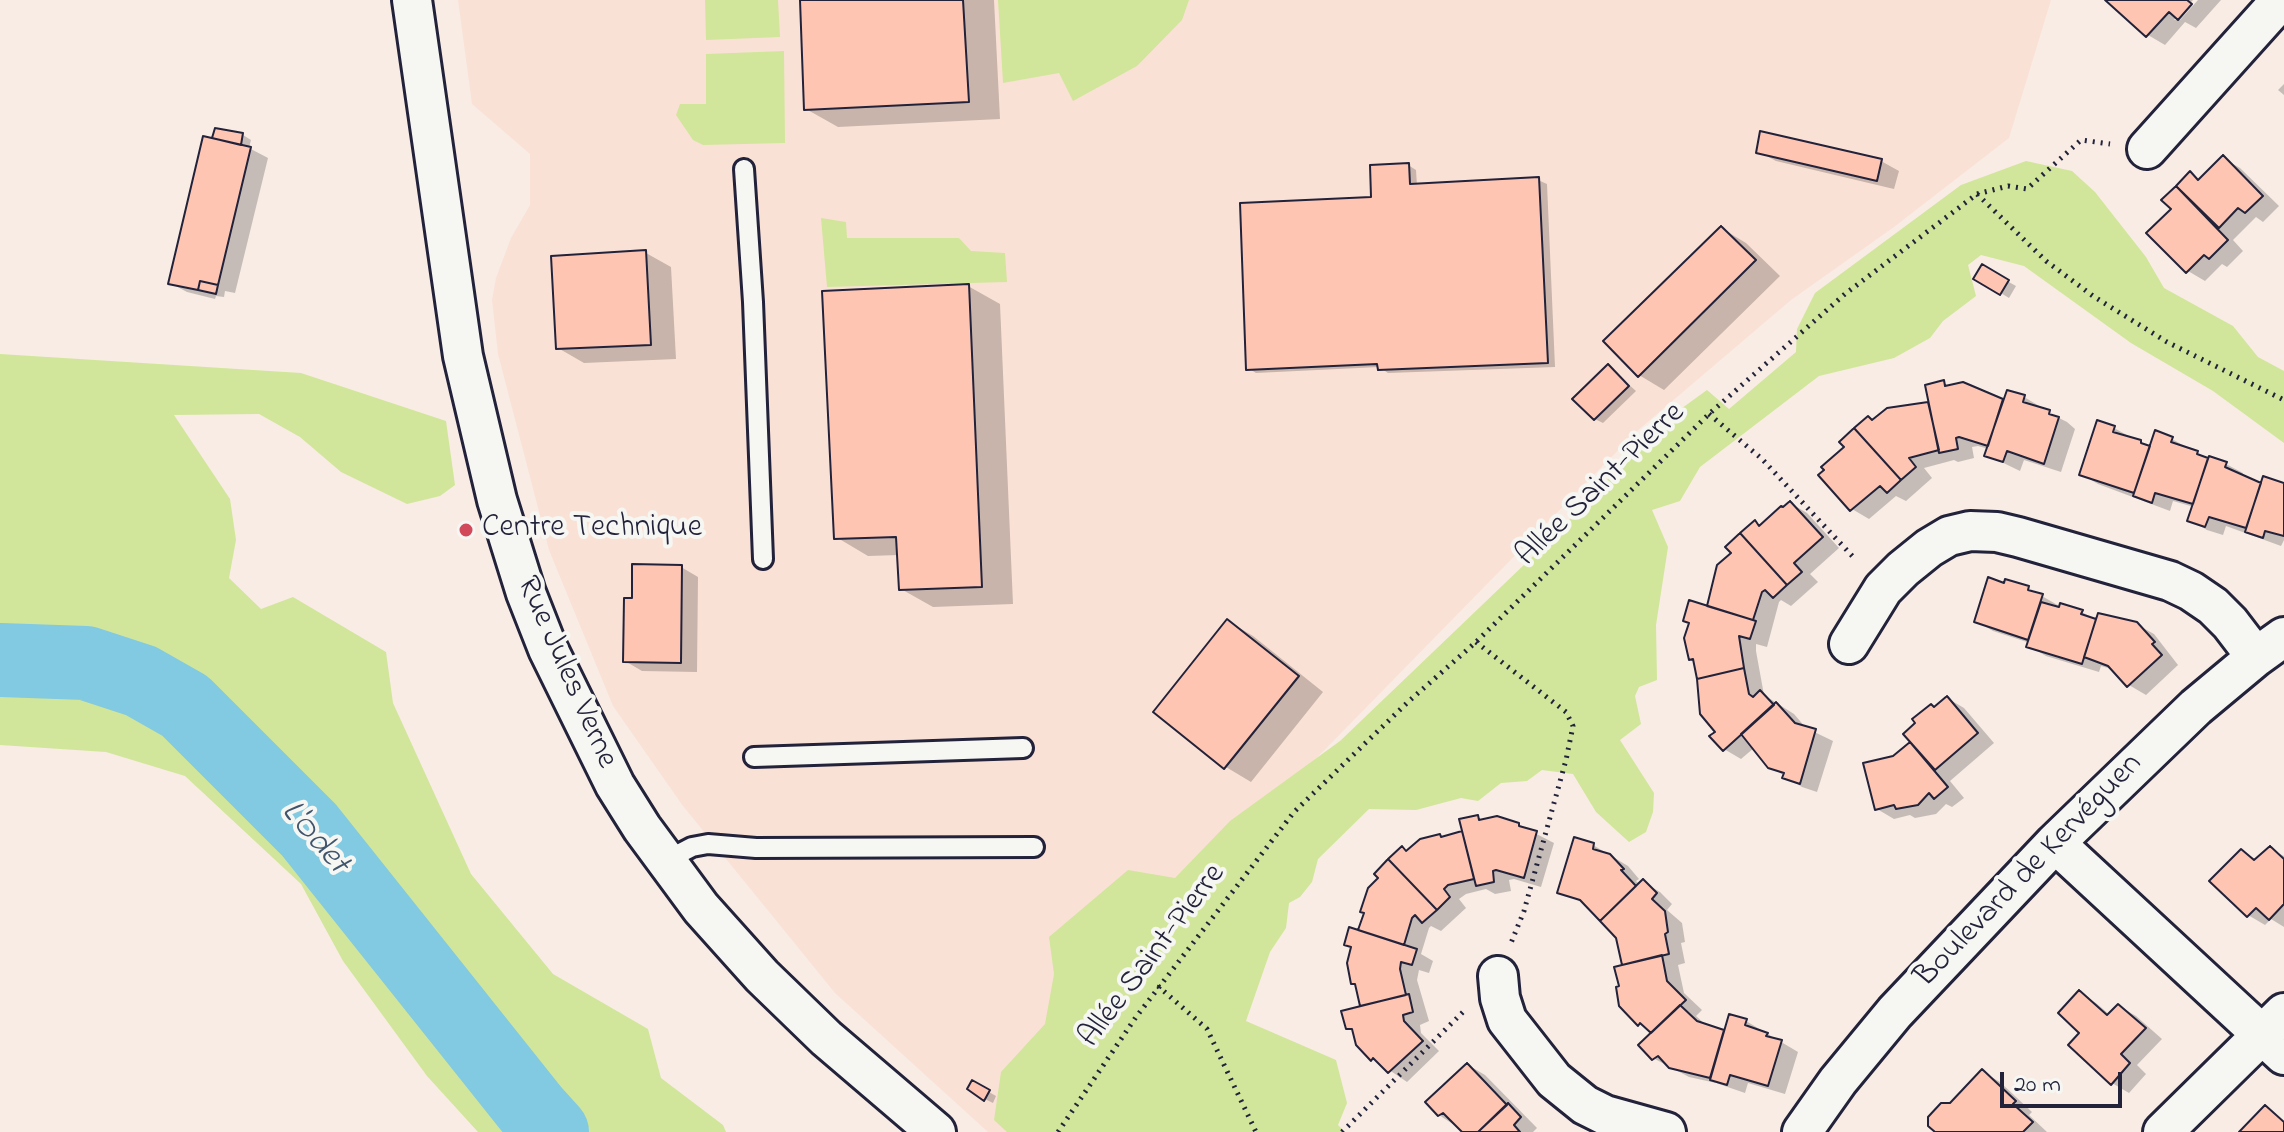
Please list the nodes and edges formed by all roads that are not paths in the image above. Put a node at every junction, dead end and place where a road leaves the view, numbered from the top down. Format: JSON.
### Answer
{"nodes":[{"id":1,"x":412,"y":0,"type":"edge"},
{"id":2,"x":2281,"y":0,"type":"edge"},
{"id":3,"x":2147,"y":149,"type":"road end"},
{"id":4,"x":744,"y":169,"type":"dead end"},
{"id":5,"x":763,"y":559,"type":"dead end"},
{"id":6,"x":1849,"y":644,"type":"dead end"},
{"id":7,"x":2270,"y":647,"type":"edge"},
{"id":8,"x":1023,"y":748,"type":"dead end"},
{"id":9,"x":754,"y":757,"type":"dead end"},
{"id":10,"x":2055,"y":843,"type":"junction"},
{"id":11,"x":1034,"y":847,"type":"dead end"},
{"id":12,"x":665,"y":861,"type":"junction"},
{"id":13,"x":1498,"y":976,"type":"road end"},
{"id":14,"x":2277,"y":1034,"type":"edge"},
{"id":15,"x":936,"y":1132,"type":"edge"},
{"id":16,"x":1666,"y":1132,"type":"edge"},
{"id":17,"x":1802,"y":1132,"type":"edge"},
{"id":18,"x":2163,"y":1132,"type":"edge"}],
"edges":[{"from":1,"to":12,"type":"street","name":"Rue Jules Verne"},
{"from":2,"to":3,"type":"street"},
{"from":4,"to":5,"type":"lane"},
{"from":6,"to":7,"type":"street"},
{"from":7,"to":10,"type":"street","name":"Boulevard de Kervéguen"},
{"from":8,"to":9,"type":"lane"},
{"from":10,"to":14,"type":"street"},
{"from":10,"to":17,"type":"street","name":"Boulevard de Kervéguen"},
{"from":11,"to":12,"type":"lane"},
{"from":12,"to":15,"type":"street","name":"Rue Jules Verne"},
{"from":13,"to":16,"type":"street"},
{"from":14,"to":18,"type":"street"}]}
